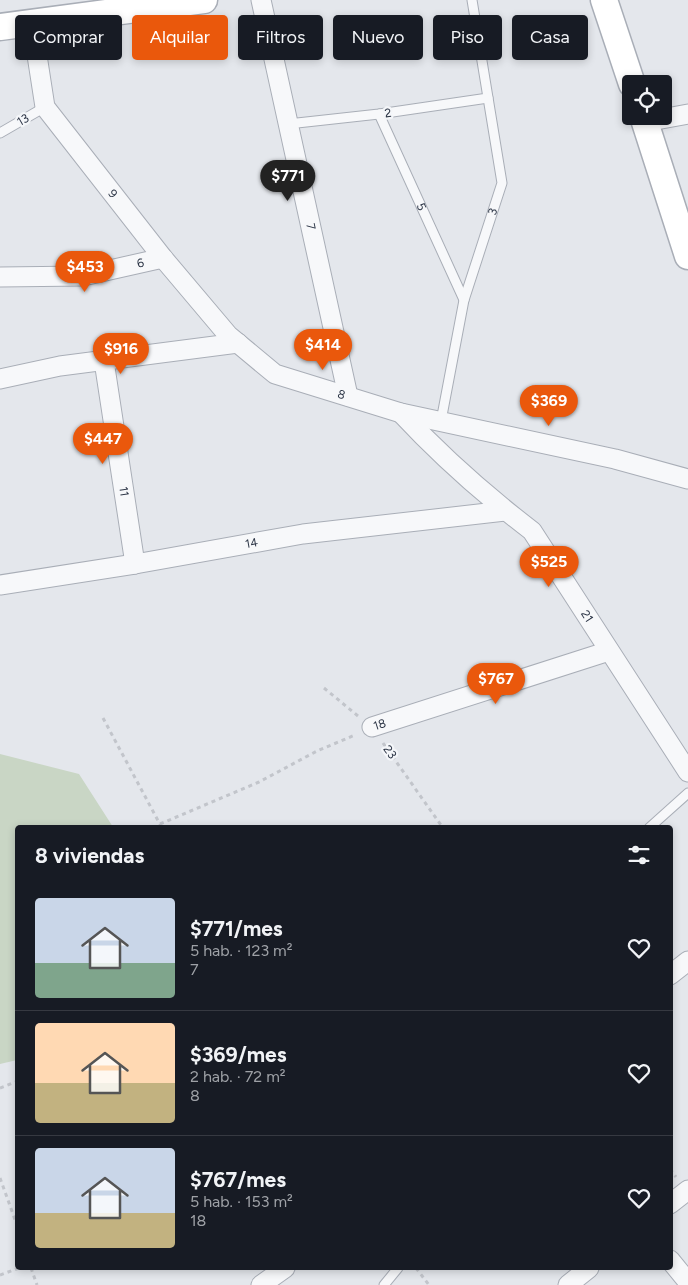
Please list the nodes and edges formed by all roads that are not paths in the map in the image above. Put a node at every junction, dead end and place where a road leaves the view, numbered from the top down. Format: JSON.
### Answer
{"nodes":[{"id":1,"x":204,"y":0,"type":"edge"},
{"id":2,"x":261,"y":0,"type":"edge"},
{"id":3,"x":472,"y":0,"type":"edge"},
{"id":4,"x":604,"y":0,"type":"edge"},
{"id":5,"x":147,"y":3,"type":"edge"},
{"id":6,"x":78,"y":15,"type":"edge"},
{"id":7,"x":15,"y":25,"type":"edge"},
{"id":8,"x":0,"y":27,"type":"edge"},
{"id":9,"x":38,"y":60,"type":"edge"},
{"id":10,"x":629,"y":75,"type":"edge"},
{"id":11,"x":488,"y":98,"type":"junction"},
{"id":12,"x":45,"y":107,"type":"junction"},
{"id":13,"x":379,"y":114,"type":"junction"},
{"id":14,"x":688,"y":114,"type":"edge"},
{"id":15,"x":672,"y":116,"type":"edge"},
{"id":16,"x":288,"y":124,"type":"junction"},
{"id":17,"x":646,"y":125,"type":"edge"},
{"id":18,"x":0,"y":133,"type":"edge"},
{"id":19,"x":688,"y":256,"type":"edge"},
{"id":20,"x":163,"y":258,"type":"junction"},
{"id":21,"x":0,"y":277,"type":"edge"},
{"id":22,"x":464,"y":300,"type":"junction"},
{"id":23,"x":238,"y":343,"type":"junction"},
{"id":24,"x":104,"y":361,"type":"junction"},
{"id":25,"x":0,"y":379,"type":"edge"},
{"id":26,"x":348,"y":396,"type":"junction"},
{"id":27,"x":401,"y":413,"type":"junction"},
{"id":28,"x":441,"y":420,"type":"junction"},
{"id":29,"x":688,"y":479,"type":"edge"},
{"id":30,"x":505,"y":511,"type":"junction"},
{"id":31,"x":135,"y":564,"type":"junction"},
{"id":32,"x":0,"y":585,"type":"edge"},
{"id":33,"x":609,"y":651,"type":"junction"},
{"id":34,"x":372,"y":727,"type":"road end"},
{"id":35,"x":688,"y":772,"type":"edge"},
{"id":36,"x":688,"y":793,"type":"edge"},
{"id":37,"x":652,"y":825,"type":"edge"},
{"id":38,"x":688,"y":961,"type":"edge"},
{"id":39,"x":673,"y":973,"type":"edge"},
{"id":40,"x":688,"y":1190,"type":"edge"},
{"id":41,"x":673,"y":1202,"type":"edge"},
{"id":42,"x":673,"y":1264,"type":"edge"},
{"id":43,"x":283,"y":1270,"type":"edge"},
{"id":44,"x":396,"y":1270,"type":"edge"},
{"id":45,"x":587,"y":1270,"type":"edge"},
{"id":46,"x":688,"y":1282,"type":"edge"},
{"id":47,"x":261,"y":1285,"type":"edge"},
{"id":48,"x":384,"y":1285,"type":"edge"},
{"id":49,"x":568,"y":1285,"type":"edge"}],
"edges":[{"from":1,"to":5,"type":"street"},
{"from":2,"to":16,"type":"street","name":"7"},
{"from":3,"to":11,"type":"lane","name":"3"},
{"from":4,"to":10,"type":"street"},
{"from":5,"to":6,"type":"street"},
{"from":7,"to":8,"type":"street"},
{"from":9,"to":12,"type":"street","name":"9"},
{"from":11,"to":13,"type":"lane","name":"2"},
{"from":11,"to":22,"type":"lane","name":"3"},
{"from":12,"to":18,"type":"lane","name":"13"},
{"from":12,"to":20,"type":"street","name":"9"},
{"from":13,"to":16,"type":"lane","name":"2"},
{"from":13,"to":22,"type":"lane","name":"5"},
{"from":14,"to":15,"type":"street"},
{"from":16,"to":26,"type":"street","name":"7"},
{"from":17,"to":19,"type":"street"},
{"from":20,"to":21,"type":"street","name":"6"},
{"from":20,"to":23,"type":"street","name":"9"},
{"from":22,"to":28,"type":"lane","name":"3"},
{"from":23,"to":24,"type":"street"},
{"from":23,"to":26,"type":"street","name":"8"},
{"from":24,"to":25,"type":"street"},
{"from":24,"to":31,"type":"street","name":"11"},
{"from":26,"to":27,"type":"street","name":"8"},
{"from":27,"to":28,"type":"street","name":"8"},
{"from":27,"to":30,"type":"street","name":"21"},
{"from":28,"to":29,"type":"street","name":"8"},
{"from":30,"to":31,"type":"street","name":"14"},
{"from":30,"to":33,"type":"street","name":"21"},
{"from":31,"to":32,"type":"street","name":"14"},
{"from":33,"to":34,"type":"street","name":"18"},
{"from":33,"to":35,"type":"street","name":"21"},
{"from":36,"to":37,"type":"lane"},
{"from":38,"to":39,"type":"street"},
{"from":40,"to":41,"type":"street"},
{"from":42,"to":46,"type":"street"},
{"from":43,"to":47,"type":"street"},
{"from":44,"to":48,"type":"lane"},
{"from":45,"to":49,"type":"street"}]}
